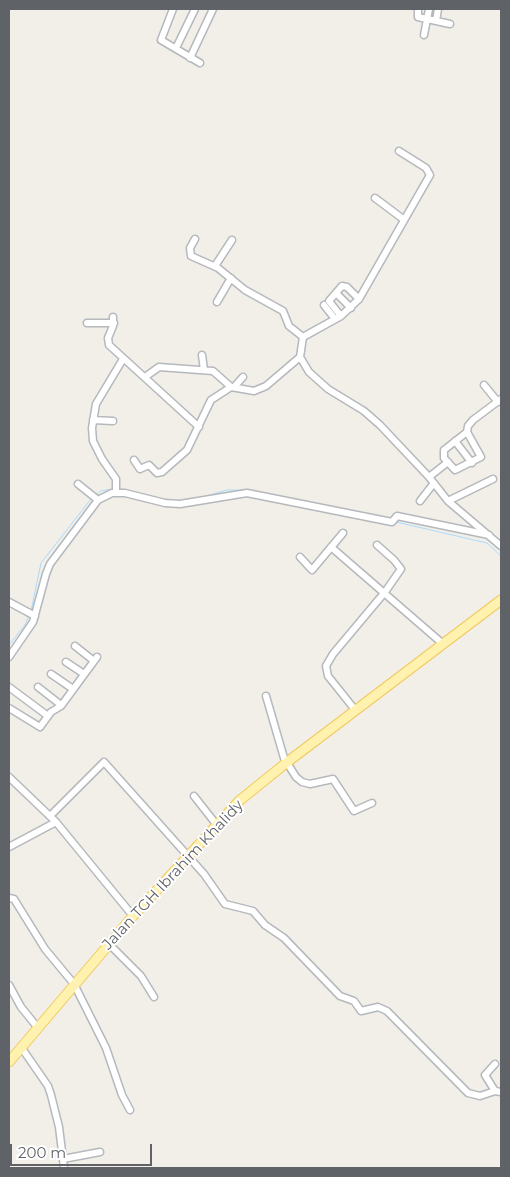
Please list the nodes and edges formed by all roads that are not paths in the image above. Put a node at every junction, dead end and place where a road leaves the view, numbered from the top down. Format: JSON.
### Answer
{"nodes":[{"id":1,"x":173,"y":9,"type":"edge"},
{"id":2,"x":195,"y":9,"type":"edge"},
{"id":3,"x":213,"y":9,"type":"edge"},
{"id":4,"x":418,"y":9,"type":"edge"},
{"id":5,"x":429,"y":9,"type":"edge"},
{"id":6,"x":438,"y":9,"type":"edge"},
{"id":7,"x":427,"y":19,"type":"junction"},
{"id":8,"x":436,"y":21,"type":"junction"},
{"id":9,"x":450,"y":24,"type":"dead end"},
{"id":10,"x":424,"y":35,"type":"dead end"},
{"id":11,"x":176,"y":48,"type":"junction"},
{"id":12,"x":190,"y":58,"type":"junction"},
{"id":13,"x":200,"y":63,"type":"dead end"},
{"id":14,"x":399,"y":151,"type":"dead end"},
{"id":15,"x":375,"y":198,"type":"dead end"},
{"id":16,"x":403,"y":219,"type":"junction"},
{"id":17,"x":195,"y":239,"type":"dead end"},
{"id":18,"x":232,"y":240,"type":"dead end"},
{"id":19,"x":215,"y":266,"type":"junction"},
{"id":20,"x":231,"y":278,"type":"junction"},
{"id":21,"x":336,"y":293,"type":"junction"},
{"id":22,"x":359,"y":299,"type":"junction"},
{"id":23,"x":217,"y":302,"type":"dead end"},
{"id":24,"x":327,"y":303,"type":"junction"},
{"id":25,"x":351,"y":308,"type":"junction"},
{"id":26,"x":318,"y":310,"type":"dead end"},
{"id":27,"x":338,"y":317,"type":"junction"},
{"id":28,"x":87,"y":323,"type":"dead end"},
{"id":29,"x":303,"y":337,"type":"junction"},
{"id":30,"x":202,"y":355,"type":"dead end"},
{"id":31,"x":300,"y":357,"type":"junction"},
{"id":32,"x":123,"y":359,"type":"junction"},
{"id":33,"x":204,"y":370,"type":"junction"},
{"id":34,"x":145,"y":377,"type":"junction"},
{"id":35,"x":243,"y":377,"type":"dead end"},
{"id":36,"x":484,"y":385,"type":"dead end"},
{"id":37,"x":233,"y":387,"type":"junction"},
{"id":38,"x":500,"y":401,"type":"edge"},
{"id":39,"x":93,"y":420,"type":"junction"},
{"id":40,"x":114,"y":421,"type":"dead end"},
{"id":41,"x":198,"y":427,"type":"junction"},
{"id":42,"x":467,"y":432,"type":"junction"},
{"id":43,"x":455,"y":441,"type":"junction"},
{"id":44,"x":134,"y":460,"type":"dead end"},
{"id":45,"x":448,"y":462,"type":"junction"},
{"id":46,"x":472,"y":463,"type":"junction"},
{"id":47,"x":429,"y":477,"type":"junction"},
{"id":48,"x":493,"y":479,"type":"dead end"},
{"id":49,"x":434,"y":483,"type":"junction"},
{"id":50,"x":78,"y":484,"type":"dead end"},
{"id":51,"x":116,"y":490,"type":"junction"},
{"id":52,"x":95,"y":497,"type":"junction"},
{"id":53,"x":420,"y":501,"type":"dead end"},
{"id":54,"x":448,"y":501,"type":"junction"},
{"id":55,"x":343,"y":533,"type":"dead end"},
{"id":56,"x":489,"y":535,"type":"junction"},
{"id":57,"x":377,"y":545,"type":"dead end"},
{"id":58,"x":501,"y":546,"type":"edge"},
{"id":59,"x":331,"y":548,"type":"junction"},
{"id":60,"x":300,"y":557,"type":"dead end"},
{"id":61,"x":385,"y":592,"type":"junction"},
{"id":62,"x":501,"y":600,"type":"edge"},
{"id":63,"x":9,"y":602,"type":"edge"},
{"id":64,"x":32,"y":615,"type":"junction"},
{"id":65,"x":443,"y":644,"type":"junction"},
{"id":66,"x":75,"y":646,"type":"dead end"},
{"id":67,"x":9,"y":657,"type":"edge"},
{"id":68,"x":66,"y":662,"type":"dead end"},
{"id":69,"x":51,"y":674,"type":"dead end"},
{"id":70,"x":84,"y":674,"type":"junction"},
{"id":71,"x":9,"y":687,"type":"edge"},
{"id":72,"x":38,"y":687,"type":"dead end"},
{"id":73,"x":73,"y":689,"type":"junction"},
{"id":74,"x":266,"y":696,"type":"dead end"},
{"id":75,"x":61,"y":704,"type":"junction"},
{"id":76,"x":9,"y":708,"type":"edge"},
{"id":77,"x":356,"y":711,"type":"junction"},
{"id":78,"x":48,"y":716,"type":"junction"},
{"id":79,"x":286,"y":762,"type":"junction"},
{"id":80,"x":9,"y":778,"type":"edge"},
{"id":81,"x":194,"y":796,"type":"dead end"},
{"id":82,"x":372,"y":803,"type":"dead end"},
{"id":83,"x":50,"y":816,"type":"junction"},
{"id":84,"x":56,"y":822,"type":"junction"},
{"id":85,"x":216,"y":824,"type":"junction"},
{"id":86,"x":9,"y":847,"type":"edge"},
{"id":87,"x":187,"y":855,"type":"junction"},
{"id":88,"x":9,"y":898,"type":"edge"},
{"id":89,"x":133,"y":916,"type":"junction"},
{"id":90,"x":109,"y":944,"type":"junction"},
{"id":91,"x":74,"y":984,"type":"junction"},
{"id":92,"x":9,"y":985,"type":"edge"},
{"id":93,"x":154,"y":997,"type":"dead end"},
{"id":94,"x":38,"y":1028,"type":"junction"},
{"id":95,"x":21,"y":1048,"type":"junction"},
{"id":96,"x":9,"y":1062,"type":"edge"},
{"id":97,"x":495,"y":1064,"type":"dead end"},
{"id":98,"x":498,"y":1091,"type":"edge"},
{"id":99,"x":130,"y":1110,"type":"dead end"},
{"id":100,"x":100,"y":1152,"type":"dead end"},
{"id":101,"x":63,"y":1159,"type":"junction"},
{"id":102,"x":64,"y":1168,"type":"edge"}],
"edges":[{"from":1,"to":11,"type":"street"},
{"from":2,"to":11,"type":"street"},
{"from":3,"to":12,"type":"street"},
{"from":4,"to":7,"type":"street"},
{"from":5,"to":7,"type":"street"},
{"from":6,"to":8,"type":"street"},
{"from":7,"to":8,"type":"street"},
{"from":7,"to":10,"type":"street"},
{"from":8,"to":9,"type":"street"},
{"from":11,"to":12,"type":"street"},
{"from":12,"to":13,"type":"street"},
{"from":14,"to":16,"type":"street"},
{"from":15,"to":16,"type":"street"},
{"from":16,"to":22,"type":"street"},
{"from":17,"to":19,"type":"street"},
{"from":18,"to":19,"type":"street"},
{"from":19,"to":20,"type":"street"},
{"from":20,"to":23,"type":"street"},
{"from":20,"to":29,"type":"street"},
{"from":21,"to":22,"type":"street"},
{"from":21,"to":24,"type":"street"},
{"from":21,"to":25,"type":"street"},
{"from":22,"to":25,"type":"street"},
{"from":24,"to":26,"type":"street"},
{"from":24,"to":27,"type":"street"},
{"from":25,"to":27,"type":"street"},
{"from":27,"to":29,"type":"street"},
{"from":28,"to":32,"type":"street"},
{"from":29,"to":31,"type":"street"},
{"from":30,"to":33,"type":"street"},
{"from":31,"to":37,"type":"street"},
{"from":31,"to":47,"type":"street"},
{"from":32,"to":34,"type":"street"},
{"from":32,"to":39,"type":"street"},
{"from":33,"to":34,"type":"street"},
{"from":33,"to":37,"type":"street"},
{"from":34,"to":41,"type":"street"},
{"from":35,"to":37,"type":"street"},
{"from":36,"to":38,"type":"street"},
{"from":37,"to":41,"type":"street"},
{"from":38,"to":42,"type":"street"},
{"from":39,"to":40,"type":"street"},
{"from":39,"to":51,"type":"street"},
{"from":41,"to":44,"type":"street"},
{"from":42,"to":43,"type":"street"},
{"from":42,"to":46,"type":"street"},
{"from":43,"to":45,"type":"street"},
{"from":43,"to":46,"type":"street"},
{"from":45,"to":46,"type":"street"},
{"from":45,"to":47,"type":"street"},
{"from":47,"to":49,"type":"street"},
{"from":48,"to":54,"type":"street"},
{"from":49,"to":53,"type":"street"},
{"from":49,"to":54,"type":"street"},
{"from":50,"to":52,"type":"street"},
{"from":51,"to":52,"type":"street"},
{"from":51,"to":56,"type":"street"},
{"from":52,"to":64,"type":"street"},
{"from":54,"to":56,"type":"street"},
{"from":55,"to":59,"type":"street"},
{"from":56,"to":58,"type":"street"},
{"from":57,"to":61,"type":"street"},
{"from":59,"to":60,"type":"street"},
{"from":59,"to":61,"type":"street"},
{"from":61,"to":65,"type":"street"},
{"from":61,"to":77,"type":"street"},
{"from":62,"to":65,"type":"main road","name":"Jalan TGH Ibrahim Khalidy"},
{"from":63,"to":64,"type":"street"},
{"from":64,"to":67,"type":"street"},
{"from":65,"to":77,"type":"main road","name":"Jalan TGH Ibrahim Khalidy"},
{"from":66,"to":70,"type":"street"},
{"from":68,"to":70,"type":"street"},
{"from":69,"to":73,"type":"street"},
{"from":70,"to":73,"type":"street"},
{"from":71,"to":78,"type":"street"},
{"from":72,"to":75,"type":"street"},
{"from":73,"to":75,"type":"street"},
{"from":74,"to":79,"type":"street"},
{"from":75,"to":78,"type":"street"},
{"from":76,"to":78,"type":"street"},
{"from":77,"to":79,"type":"main road","name":"Jalan TGH Ibrahim Khalidy"},
{"from":79,"to":82,"type":"street"},
{"from":79,"to":85,"type":"main road","name":"Jalan TGH Ibrahim Khalidy"},
{"from":80,"to":83,"type":"street"},
{"from":81,"to":85,"type":"street"},
{"from":83,"to":84,"type":"street"},
{"from":83,"to":87,"type":"street"},
{"from":84,"to":86,"type":"street"},
{"from":84,"to":89,"type":"street"},
{"from":85,"to":87,"type":"main road","name":"Jalan TGH Ibrahim Khalidy"},
{"from":87,"to":89,"type":"main road","name":"Jalan TGH Ibrahim Khalidy"},
{"from":87,"to":98,"type":"street"},
{"from":88,"to":91,"type":"street"},
{"from":89,"to":90,"type":"main road","name":"Jalan TGH Ibrahim Khalidy"},
{"from":90,"to":91,"type":"main road","name":"Jalan TGH Ibrahim Khalidy"},
{"from":90,"to":93,"type":"street"},
{"from":91,"to":94,"type":"main road","name":"Jalan TGH Ibrahim Khalidy"},
{"from":91,"to":99,"type":"street"},
{"from":92,"to":94,"type":"street"},
{"from":94,"to":95,"type":"main road","name":"Jalan TGH Ibrahim Khalidy"},
{"from":95,"to":96,"type":"main road","name":"Jalan TGH Ibrahim Khalidy"},
{"from":95,"to":101,"type":"street"},
{"from":97,"to":98,"type":"street"},
{"from":100,"to":101,"type":"street"},
{"from":101,"to":102,"type":"street"}]}
